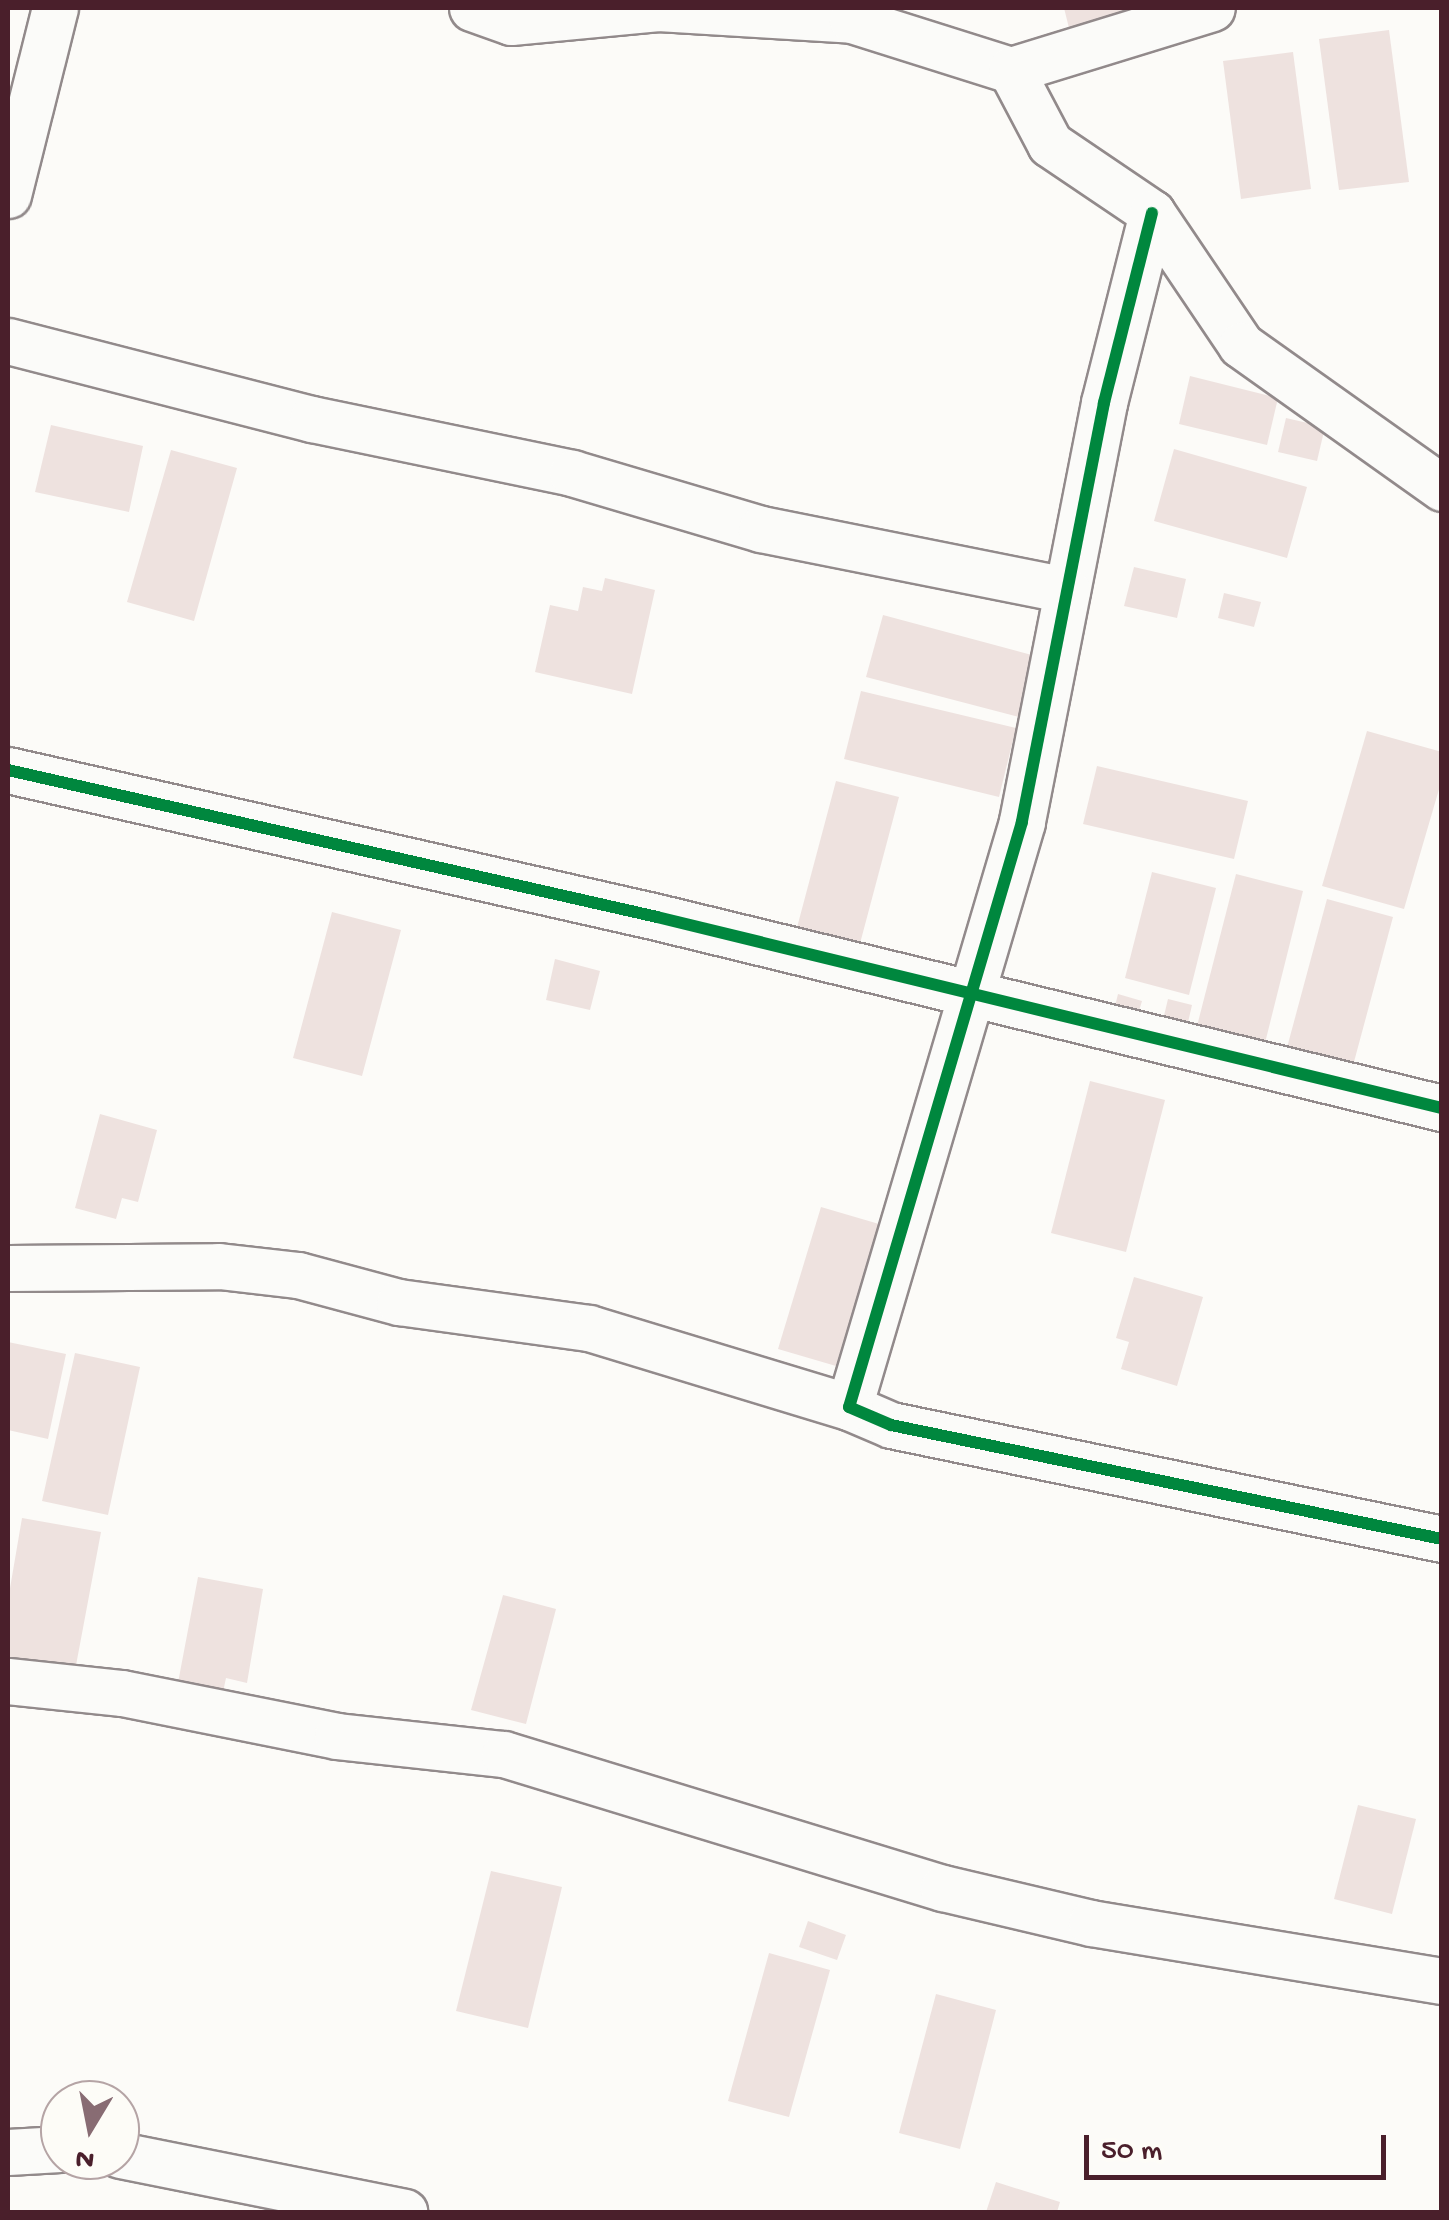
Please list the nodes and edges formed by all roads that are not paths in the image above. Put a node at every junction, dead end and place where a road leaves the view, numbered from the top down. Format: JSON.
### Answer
{"nodes":[{"id":1,"x":54,"y":8,"type":"edge"},
{"id":2,"x":472,"y":8,"type":"edge"},
{"id":3,"x":658,"y":8,"type":"edge"},
{"id":4,"x":1212,"y":8,"type":"edge"},
{"id":5,"x":1167,"y":14,"type":"edge"},
{"id":6,"x":1011,"y":70,"type":"junction"},
{"id":7,"x":8,"y":195,"type":"edge"},
{"id":8,"x":1152,"y":213,"type":"junction"},
{"id":9,"x":8,"y":341,"type":"edge"},
{"id":10,"x":1442,"y":488,"type":"edge"},
{"id":11,"x":1067,"y":590,"type":"junction"},
{"id":12,"x":8,"y":770,"type":"edge"},
{"id":13,"x":974,"y":993,"type":"junction"},
{"id":14,"x":1442,"y":1108,"type":"edge"},
{"id":15,"x":8,"y":1268,"type":"edge"},
{"id":16,"x":849,"y":1406,"type":"junction"},
{"id":17,"x":1442,"y":1539,"type":"edge"},
{"id":18,"x":8,"y":1681,"type":"edge"},
{"id":19,"x":1442,"y":1980,"type":"edge"},
{"id":20,"x":40,"y":2150,"type":"edge"},
{"id":21,"x":8,"y":2152,"type":"edge"},
{"id":22,"x":140,"y":2159,"type":"edge"},
{"id":23,"x":404,"y":2212,"type":"edge"}],
"edges":[{"from":1,"to":7,"type":"street"},
{"from":2,"to":3,"type":"street"},
{"from":3,"to":6,"type":"street"},
{"from":4,"to":5,"type":"street"},
{"from":5,"to":6,"type":"street"},
{"from":6,"to":8,"type":"street"},
{"from":8,"to":10,"type":"street"},
{"from":8,"to":11,"type":"street"},
{"from":9,"to":11,"type":"street"},
{"from":11,"to":13,"type":"street"},
{"from":12,"to":13,"type":"street"},
{"from":13,"to":14,"type":"street"},
{"from":13,"to":16,"type":"street"},
{"from":15,"to":16,"type":"street"},
{"from":16,"to":17,"type":"street"},
{"from":18,"to":19,"type":"street"},
{"from":20,"to":21,"type":"street"},
{"from":22,"to":23,"type":"street"}]}
